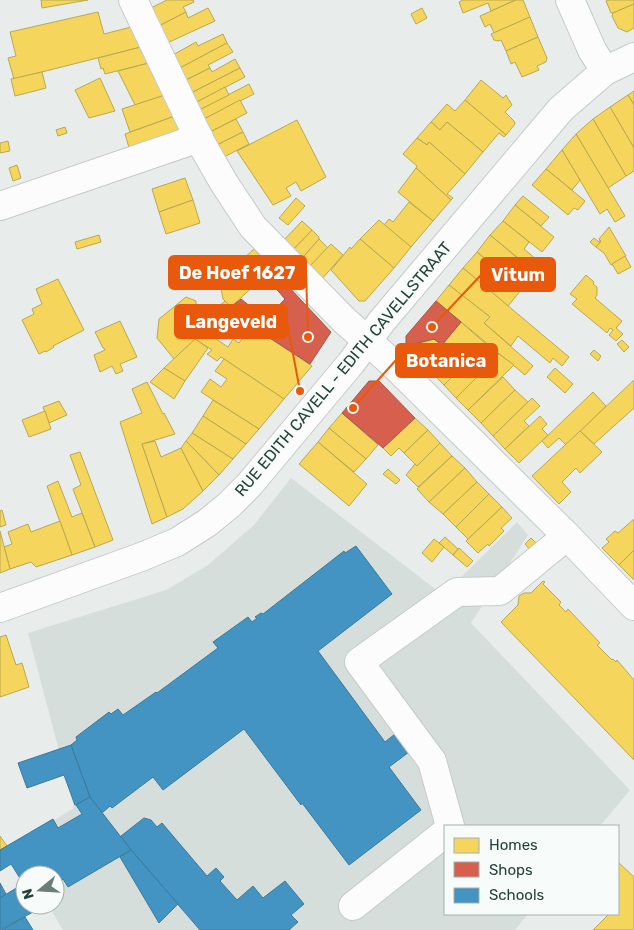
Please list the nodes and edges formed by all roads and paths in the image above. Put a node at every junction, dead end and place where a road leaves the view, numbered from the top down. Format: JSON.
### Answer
{"nodes":[{"id":1,"x":133,"y":0,"type":"edge"},
{"id":2,"x":570,"y":0,"type":"edge"},
{"id":3,"x":634,"y":57,"type":"edge"},
{"id":4,"x":605,"y":71,"type":"junction"},
{"id":5,"x":199,"y":138,"type":"junction"},
{"id":6,"x":0,"y":206,"type":"edge"},
{"id":7,"x":367,"y":340,"type":"junction"},
{"id":8,"x":567,"y":536,"type":"junction"},
{"id":9,"x":634,"y":606,"type":"edge"},
{"id":10,"x":0,"y":608,"type":"edge"},
{"id":11,"x":450,"y":825,"type":"edge"},
{"id":12,"x":444,"y":834,"type":"edge"},
{"id":13,"x":353,"y":906,"type":"dead end"}],
"edges":[{"from":1,"to":5,"type":"street"},
{"from":2,"to":4,"type":"street"},
{"from":3,"to":4,"type":"street","name":"RUE EDITH CAVELL - EDITH CAVELLSTRAAT"},
{"from":4,"to":7,"type":"street","name":"RUE EDITH CAVELL - EDITH CAVELLSTRAAT"},
{"from":5,"to":6,"type":"street"},
{"from":5,"to":7,"type":"street"},
{"from":7,"to":8,"type":"street"},
{"from":7,"to":10,"type":"street","name":"RUE EDITH CAVELL - EDITH CAVELLSTRAAT"},
{"from":8,"to":9,"type":"street"},
{"from":8,"to":11,"type":"street"},
{"from":12,"to":13,"type":"street"}]}
